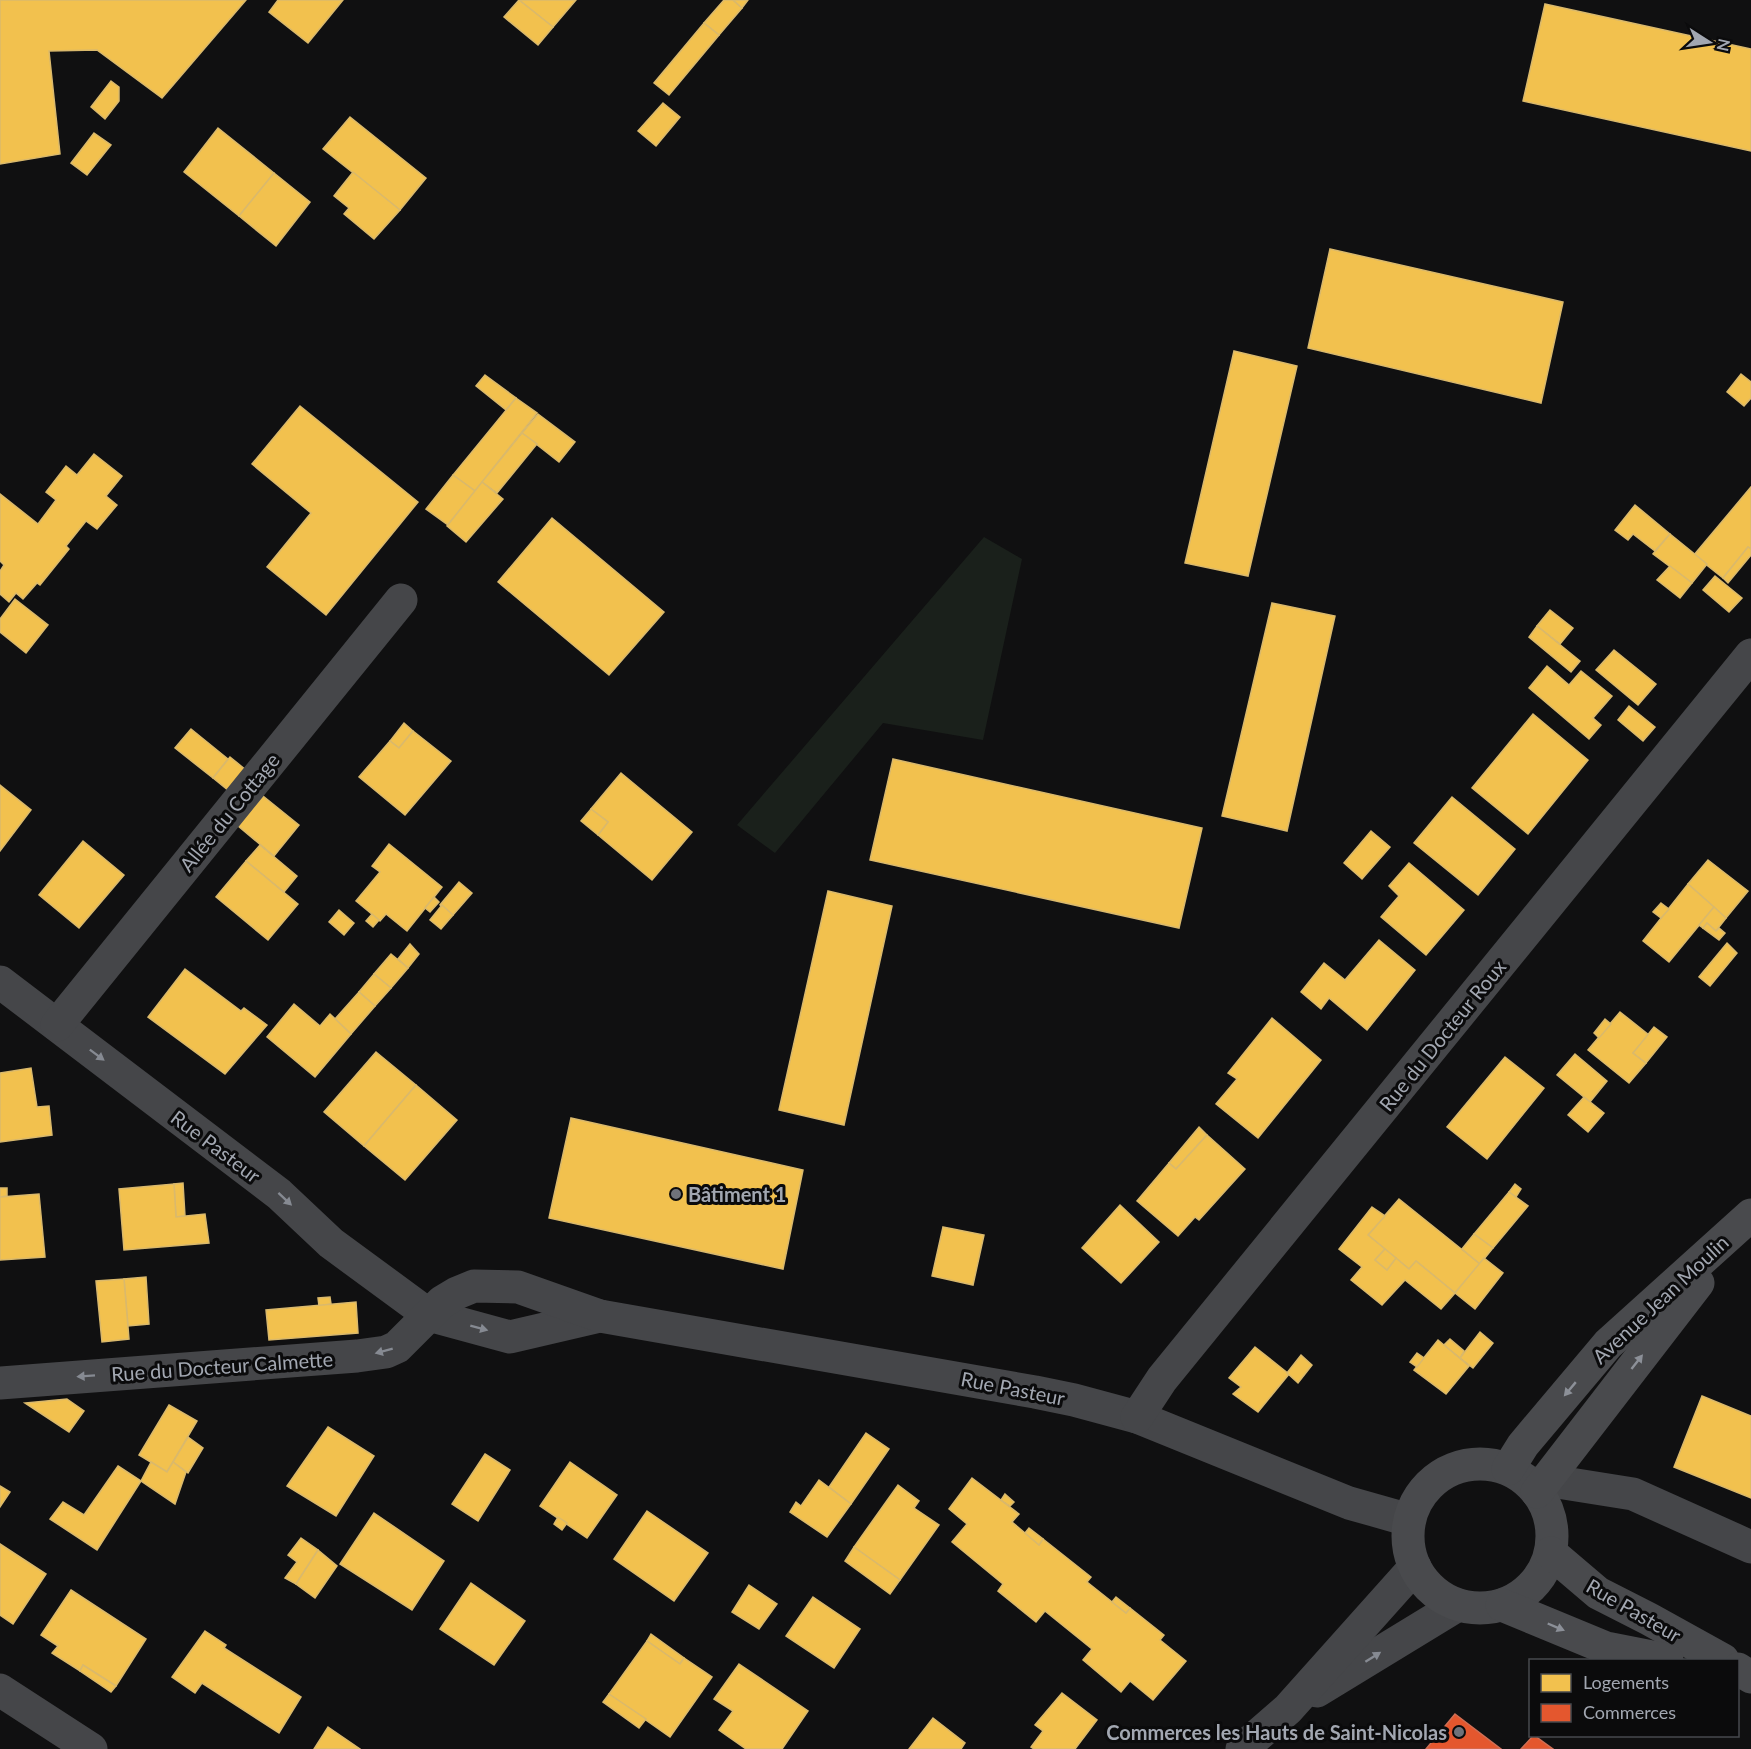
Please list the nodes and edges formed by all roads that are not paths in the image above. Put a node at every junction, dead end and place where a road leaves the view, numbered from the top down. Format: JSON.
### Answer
{"nodes":[{"id":1,"x":401,"y":600,"type":"dead end"},
{"id":2,"x":1751,"y":655,"type":"edge"},
{"id":3,"x":0,"y":982,"type":"edge"},
{"id":4,"x":57,"y":1025,"type":"junction"},
{"id":5,"x":1750,"y":1216,"type":"edge"},
{"id":6,"x":518,"y":1287,"type":"junction"},
{"id":7,"x":429,"y":1315,"type":"junction"},
{"id":8,"x":600,"y":1316,"type":"junction"},
{"id":9,"x":510,"y":1337,"type":"junction"},
{"id":10,"x":0,"y":1383,"type":"edge"},
{"id":11,"x":1137,"y":1417,"type":"junction"},
{"id":12,"x":1508,"y":1468,"type":"junction"},
{"id":13,"x":1541,"y":1486,"type":"junction"},
{"id":14,"x":1409,"y":1520,"type":"junction"},
{"id":15,"x":1751,"y":1547,"type":"edge"},
{"id":16,"x":1551,"y":1553,"type":"junction"},
{"id":17,"x":1415,"y":1567,"type":"junction"},
{"id":18,"x":1458,"y":1605,"type":"junction"},
{"id":19,"x":1502,"y":1605,"type":"junction"},
{"id":20,"x":1662,"y":1659,"type":"edge"},
{"id":21,"x":1721,"y":1659,"type":"edge"},
{"id":22,"x":0,"y":1690,"type":"edge"},
{"id":23,"x":1288,"y":1709,"type":"junction"},
{"id":24,"x":91,"y":1749,"type":"edge"},
{"id":25,"x":1242,"y":1749,"type":"edge"}],
"edges":[{"from":1,"to":4,"type":"street","name":"Allée du Cottage"},
{"from":2,"to":11,"type":"street","name":"Rue du Docteur Roux"},
{"from":3,"to":4,"type":"street","name":"Rue Pasteur"},
{"from":4,"to":7,"type":"street","name":"Rue Pasteur","one_way":true},
{"from":5,"to":12,"type":"street","name":"Avenue Jean Moulin","one_way":true},
{"from":13,"to":5,"type":"street","name":"Avenue Jean Moulin","one_way":true},
{"from":6,"to":7,"type":"street","name":"Rue Pasteur"},
{"from":6,"to":8,"type":"street","name":"Rue Pasteur"},
{"from":6,"to":9,"type":"street"},
{"from":7,"to":9,"type":"street","name":"Rue Pasteur","one_way":true},
{"from":7,"to":10,"type":"street","name":"Rue du Docteur Calmette","one_way":true},
{"from":8,"to":9,"type":"street","name":"Rue Pasteur"},
{"from":8,"to":11,"type":"street","name":"Rue Pasteur"},
{"from":11,"to":14,"type":"street","name":"Rue Pasteur"},
{"from":12,"to":13,"type":"street"},
{"from":12,"to":14,"type":"street"},
{"from":13,"to":15,"type":"street"},
{"from":13,"to":16,"type":"street"},
{"from":14,"to":17,"type":"street"},
{"from":16,"to":19,"type":"street"},
{"from":16,"to":21,"type":"street","name":"Rue Pasteur"},
{"from":17,"to":18,"type":"street"},
{"from":17,"to":23,"type":"street"},
{"from":18,"to":19,"type":"street"},
{"from":23,"to":18,"type":"street","one_way":true},
{"from":19,"to":20,"type":"street","name":"Rue Pasteur","one_way":true},
{"from":22,"to":24,"type":"street"},
{"from":23,"to":25,"type":"street"}]}
